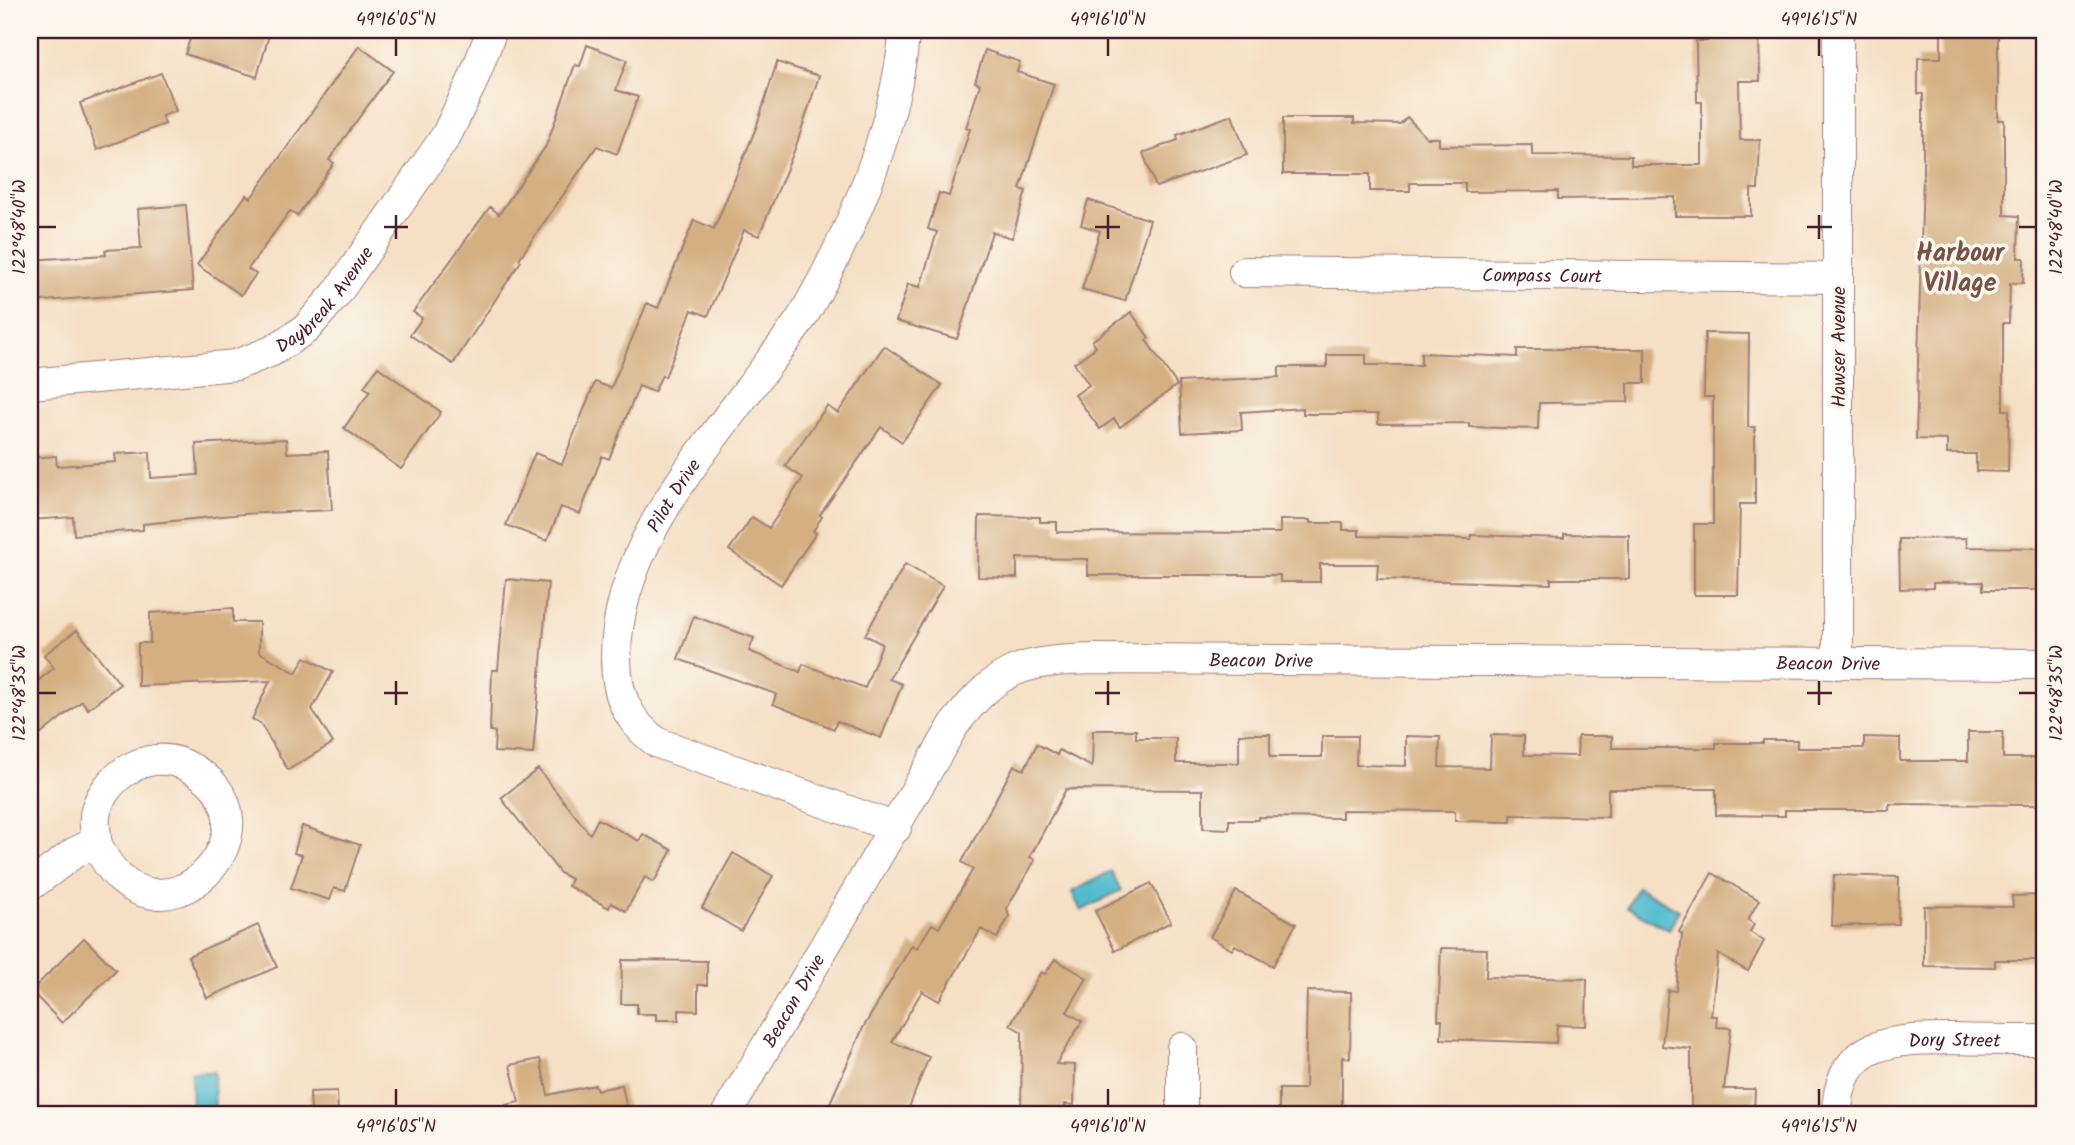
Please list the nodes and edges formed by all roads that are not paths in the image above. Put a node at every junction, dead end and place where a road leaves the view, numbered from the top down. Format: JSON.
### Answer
{"nodes":[{"id":1,"x":492,"y":30,"type":"edge"},
{"id":2,"x":905,"y":30,"type":"edge"},
{"id":3,"x":1838,"y":30,"type":"edge"},
{"id":4,"x":1244,"y":272,"type":"dead end"},
{"id":5,"x":1838,"y":278,"type":"junction"},
{"id":6,"x":30,"y":384,"type":"edge"},
{"id":7,"x":1838,"y":664,"type":"junction"},
{"id":8,"x":2045,"y":664,"type":"edge"},
{"id":9,"x":896,"y":828,"type":"junction"},
{"id":10,"x":96,"y":842,"type":"junction"},
{"id":11,"x":30,"y":886,"type":"edge"},
{"id":12,"x":2045,"y":1040,"type":"edge"},
{"id":13,"x":1182,"y":1048,"type":"dead end"},
{"id":14,"x":726,"y":1115,"type":"edge"},
{"id":15,"x":1182,"y":1115,"type":"edge"},
{"id":16,"x":1837,"y":1115,"type":"edge"}],
"edges":[{"from":1,"to":6,"type":"street","name":"Daybreak Avenue"},
{"from":2,"to":9,"type":"street","name":"Pilot Drive"},
{"from":3,"to":5,"type":"street","name":"Hawser Avenue"},
{"from":4,"to":5,"type":"street","name":"Compass Court"},
{"from":5,"to":7,"type":"street","name":"Hawser Avenue"},
{"from":7,"to":8,"type":"street","name":"Beacon Drive"},
{"from":7,"to":9,"type":"street","name":"Beacon Drive"},
{"from":9,"to":14,"type":"street","name":"Beacon Drive"},
{"from":10,"to":10,"type":"street"},
{"from":10,"to":11,"type":"street"},
{"from":12,"to":16,"type":"street","name":"Dory Street"},
{"from":13,"to":15,"type":"street"}]}
